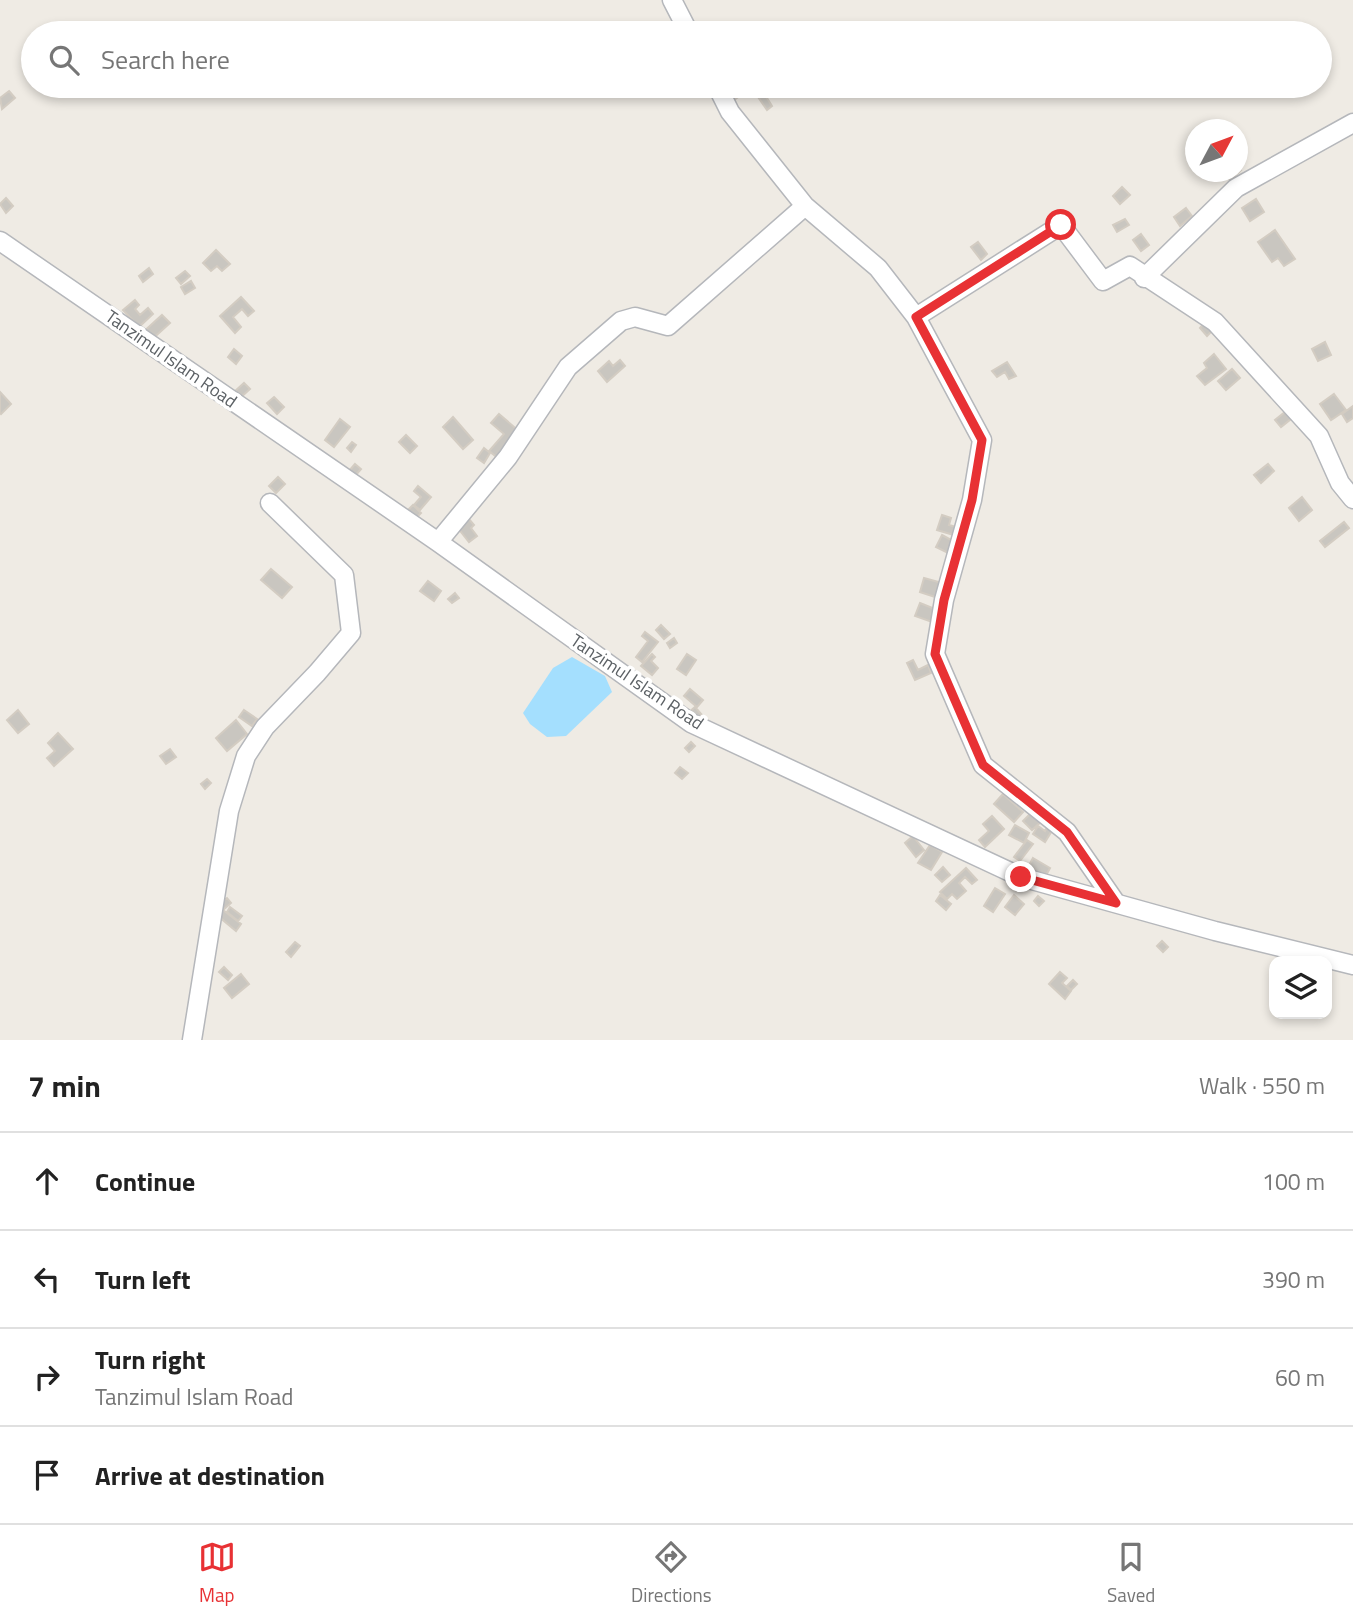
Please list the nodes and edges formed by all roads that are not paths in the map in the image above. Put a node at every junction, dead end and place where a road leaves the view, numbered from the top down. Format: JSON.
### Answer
{"nodes":[{"id":1,"x":672,"y":0,"type":"edge"},
{"id":2,"x":683,"y":21,"type":"edge"},
{"id":3,"x":723,"y":98,"type":"edge"},
{"id":4,"x":1353,"y":124,"type":"edge"},
{"id":5,"x":806,"y":206,"type":"junction"},
{"id":6,"x":0,"y":240,"type":"edge"},
{"id":7,"x":1144,"y":278,"type":"junction"},
{"id":8,"x":916,"y":317,"type":"junction"},
{"id":9,"x":1353,"y":499,"type":"edge"},
{"id":10,"x":270,"y":503,"type":"dead end"},
{"id":11,"x":438,"y":542,"type":"junction"},
{"id":12,"x":1116,"y":903,"type":"junction"},
{"id":13,"x":1353,"y":965,"type":"edge"},
{"id":14,"x":192,"y":1040,"type":"edge"}],
"edges":[{"from":1,"to":2,"type":"street"},
{"from":3,"to":5,"type":"street"},
{"from":4,"to":7,"type":"street"},
{"from":5,"to":8,"type":"street"},
{"from":5,"to":11,"type":"street"},
{"from":6,"to":11,"type":"street","name":"Tanzimul Islam Road"},
{"from":7,"to":8,"type":"street"},
{"from":7,"to":9,"type":"street"},
{"from":8,"to":12,"type":"street"},
{"from":10,"to":14,"type":"street"},
{"from":11,"to":12,"type":"street","name":"Tanzimul Islam Road"},
{"from":12,"to":13,"type":"street","name":"Tanzimul Islam Road"}]}
